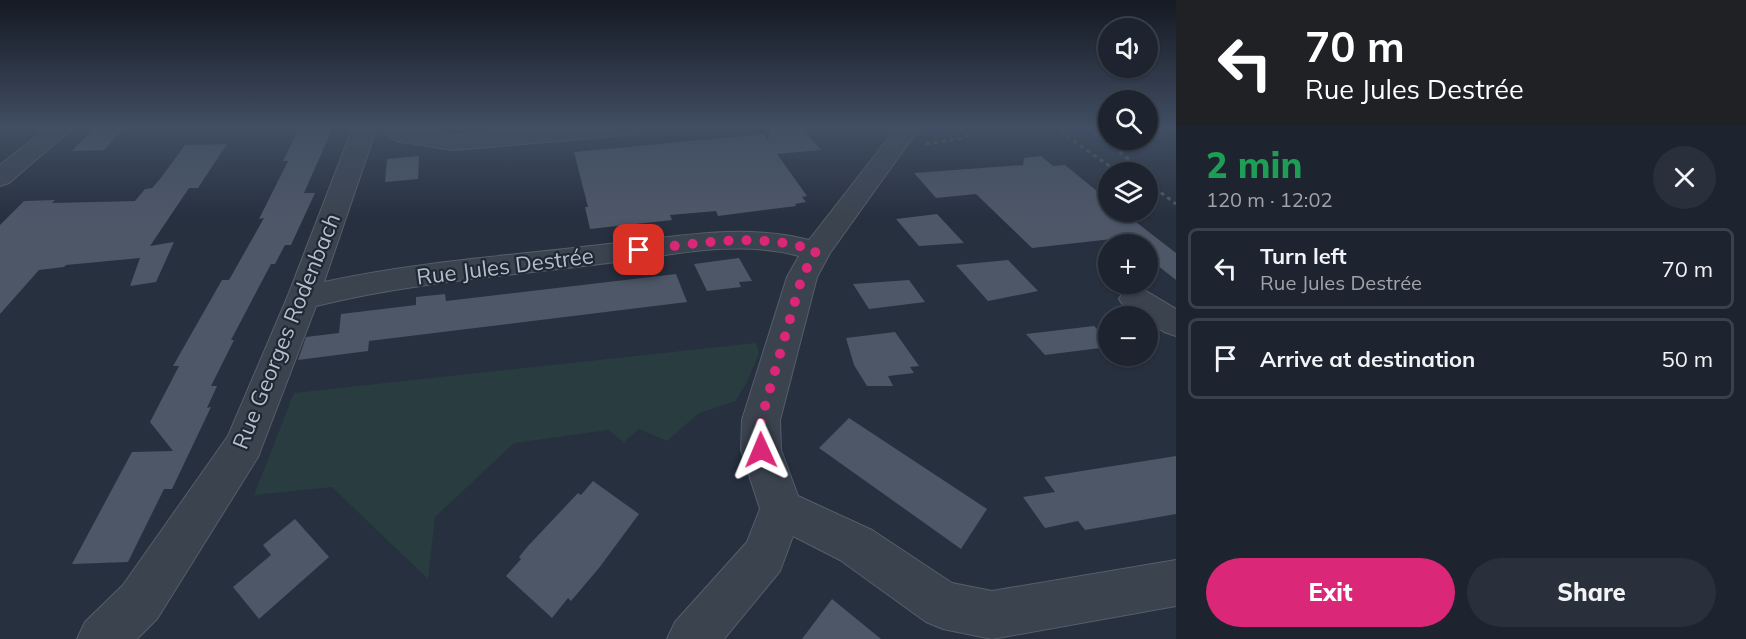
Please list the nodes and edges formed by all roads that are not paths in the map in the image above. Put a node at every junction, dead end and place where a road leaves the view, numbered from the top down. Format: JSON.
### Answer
{"nodes":[{"id":1,"x":26,"y":157,"type":"edge"},
{"id":2,"x":354,"y":157,"type":"edge"},
{"id":3,"x":886,"y":157,"type":"edge"},
{"id":4,"x":0,"y":178,"type":"edge"},
{"id":5,"x":816,"y":251,"type":"junction"},
{"id":6,"x":303,"y":298,"type":"junction"},
{"id":7,"x":1135,"y":299,"type":"dead end"},
{"id":8,"x":1176,"y":324,"type":"edge"},
{"id":9,"x":781,"y":509,"type":"junction"},
{"id":10,"x":1176,"y":583,"type":"edge"},
{"id":11,"x":102,"y":639,"type":"edge"},
{"id":12,"x":692,"y":639,"type":"edge"}],
"edges":[{"from":1,"to":4,"type":"street"},
{"from":2,"to":6,"type":"street","name":"Rue Georges Rodenbach"},
{"from":3,"to":5,"type":"street"},
{"from":5,"to":6,"type":"street","name":"Rue Jules Destrée"},
{"from":5,"to":9,"type":"street"},
{"from":6,"to":11,"type":"street","name":"Rue Georges Rodenbach"},
{"from":7,"to":8,"type":"street"},
{"from":9,"to":10,"type":"street"},
{"from":9,"to":12,"type":"street"}]}
